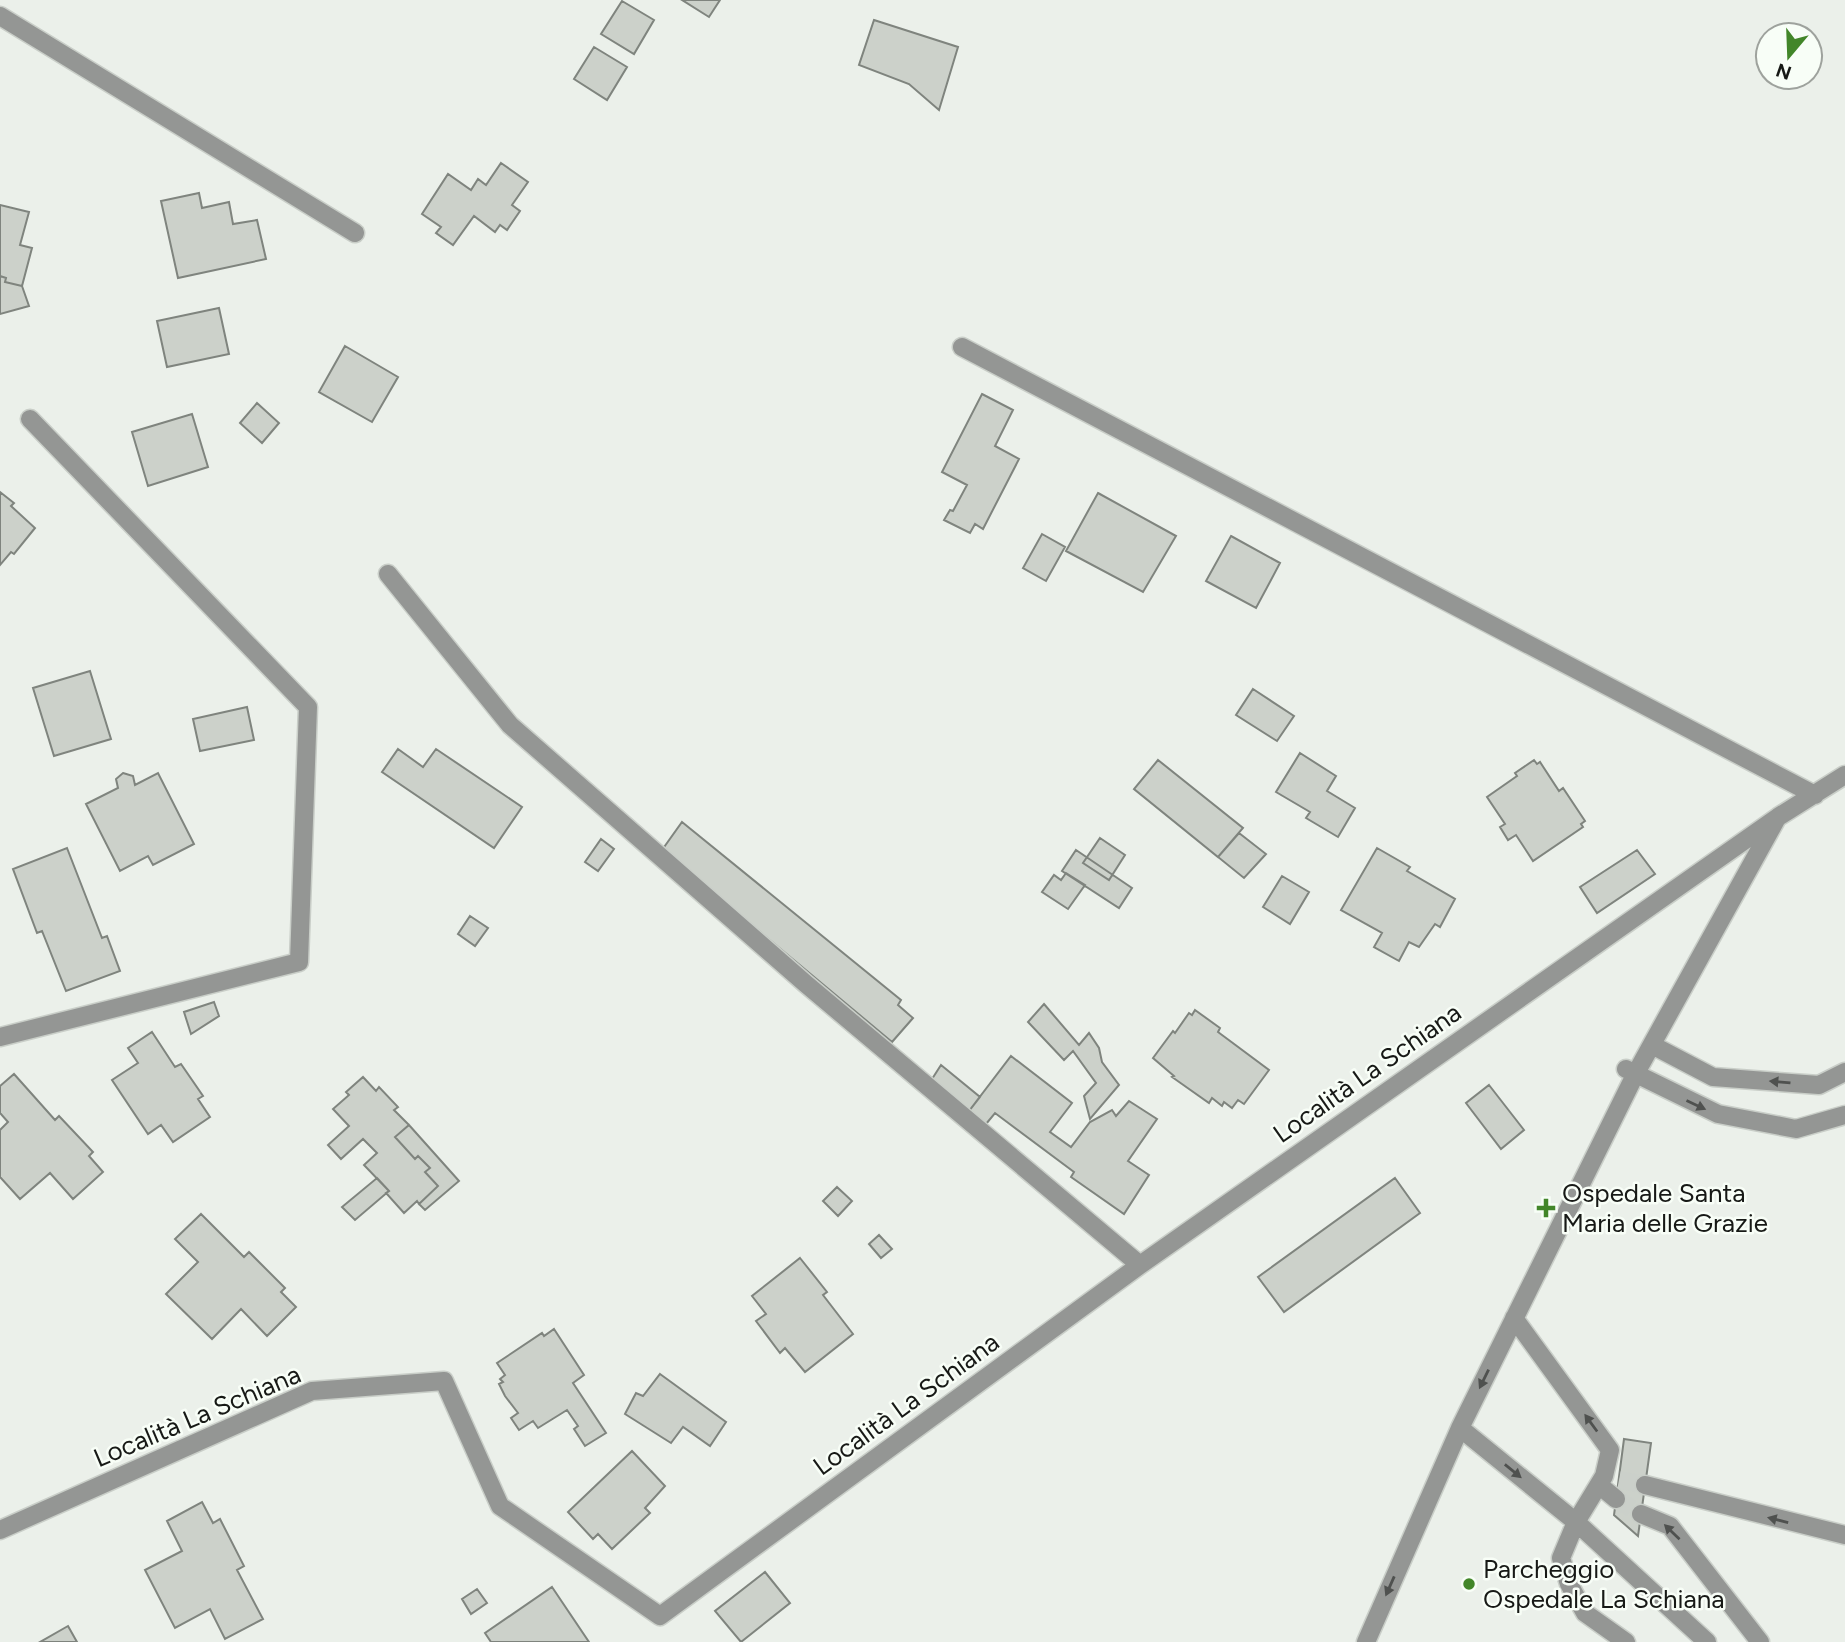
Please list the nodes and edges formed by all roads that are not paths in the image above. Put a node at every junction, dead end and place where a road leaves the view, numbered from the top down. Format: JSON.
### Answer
{"nodes":[{"id":1,"x":0,"y":16,"type":"edge"},
{"id":2,"x":355,"y":233,"type":"dead end"},
{"id":3,"x":962,"y":347,"type":"dead end"},
{"id":4,"x":30,"y":419,"type":"dead end"},
{"id":5,"x":388,"y":574,"type":"dead end"},
{"id":6,"x":1845,"y":775,"type":"edge"},
{"id":7,"x":1815,"y":795,"type":"junction"},
{"id":8,"x":1771,"y":821,"type":"junction"},
{"id":9,"x":0,"y":1037,"type":"edge"},
{"id":10,"x":1652,"y":1045,"type":"junction"},
{"id":11,"x":1631,"y":1071,"type":"junction"},
{"id":12,"x":1845,"y":1072,"type":"edge"},
{"id":13,"x":1845,"y":1115,"type":"edge"},
{"id":14,"x":1140,"y":1265,"type":"junction"},
{"id":15,"x":1514,"y":1318,"type":"junction"},
{"id":16,"x":1460,"y":1428,"type":"junction"},
{"id":17,"x":1607,"y":1480,"type":"junction"},
{"id":18,"x":1645,"y":1485,"type":"tunnel mouth"},
{"id":19,"x":1616,"y":1499,"type":"tunnel mouth"},
{"id":20,"x":1641,"y":1514,"type":"tunnel mouth"},
{"id":21,"x":1576,"y":1522,"type":"junction"},
{"id":22,"x":0,"y":1530,"type":"edge"},
{"id":23,"x":1845,"y":1535,"type":"edge"},
{"id":24,"x":1366,"y":1642,"type":"edge"},
{"id":25,"x":1626,"y":1642,"type":"edge"},
{"id":26,"x":1707,"y":1642,"type":"edge"},
{"id":27,"x":1760,"y":1642,"type":"edge"}],
"edges":[{"from":1,"to":2,"type":"street"},
{"from":3,"to":7,"type":"street"},
{"from":4,"to":9,"type":"street"},
{"from":5,"to":14,"type":"street"},
{"from":6,"to":7,"type":"street","name":"Località La Schiana"},
{"from":7,"to":8,"type":"street","name":"Località La Schiana"},
{"from":8,"to":10,"type":"street"},
{"from":8,"to":11,"type":"street"},
{"from":8,"to":14,"type":"street","name":"Località La Schiana"},
{"from":10,"to":11,"type":"street"},
{"from":12,"to":10,"type":"street","one_way":true},
{"from":11,"to":13,"type":"street","one_way":true},
{"from":11,"to":15,"type":"street"},
{"from":14,"to":22,"type":"street","name":"Località La Schiana"},
{"from":15,"to":16,"type":"street","one_way":true},
{"from":17,"to":15,"type":"street","one_way":true},
{"from":16,"to":21,"type":"street","one_way":true},
{"from":16,"to":24,"type":"street","one_way":true},
{"from":17,"to":19,"type":"street"},
{"from":17,"to":21,"type":"street"},
{"from":23,"to":18,"type":"street","one_way":true},
{"from":27,"to":20,"type":"street","one_way":true},
{"from":21,"to":25,"type":"street"},
{"from":21,"to":26,"type":"street"}]}
